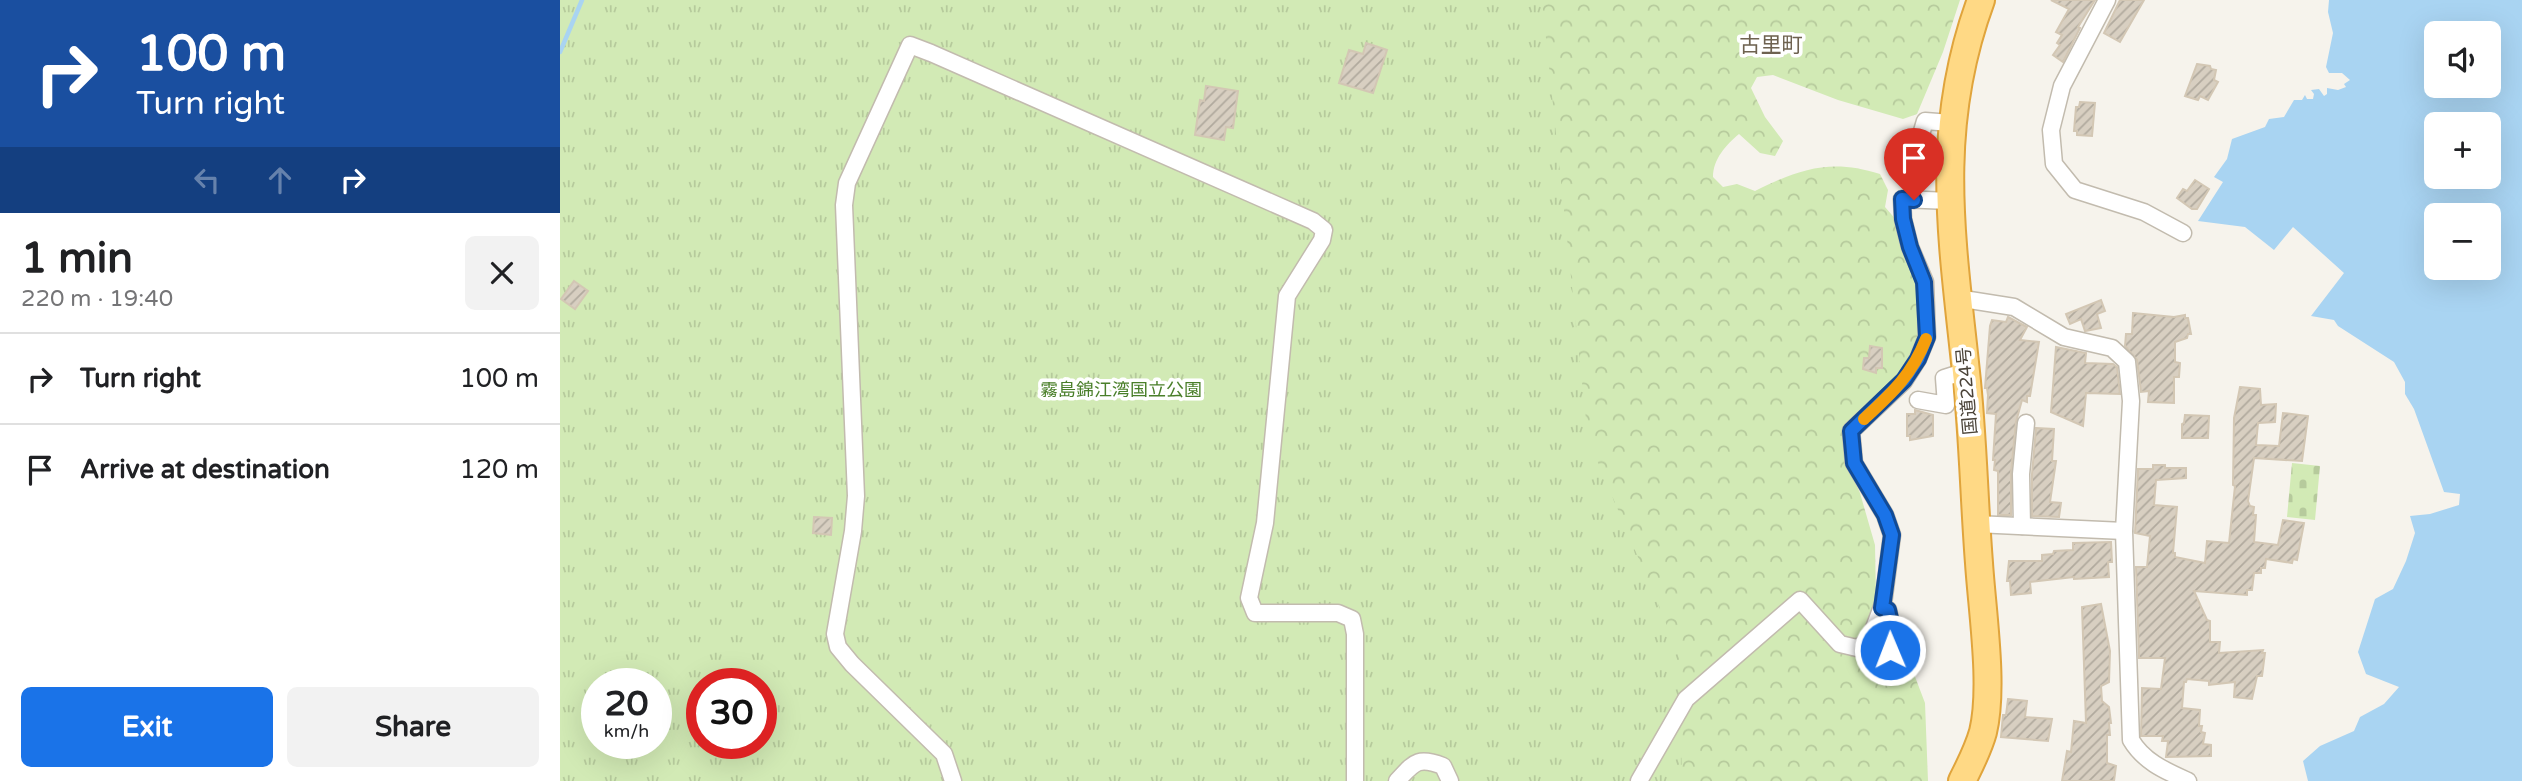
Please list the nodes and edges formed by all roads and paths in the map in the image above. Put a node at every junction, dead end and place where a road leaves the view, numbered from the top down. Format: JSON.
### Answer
{"nodes":[{"id":1,"x":1981,"y":0,"type":"edge"},
{"id":2,"x":2107,"y":0,"type":"edge"},
{"id":3,"x":1951,"y":123,"type":"junction"},
{"id":4,"x":1914,"y":200,"type":"junction"},
{"id":5,"x":1949,"y":201,"type":"junction"},
{"id":6,"x":2183,"y":233,"type":"dead end"},
{"id":7,"x":1957,"y":298,"type":"junction"},
{"id":8,"x":1966,"y":371,"type":"junction"},
{"id":9,"x":1918,"y":400,"type":"dead end"},
{"id":10,"x":2026,"y":423,"type":"dead end"},
{"id":11,"x":1976,"y":524,"type":"junction"},
{"id":12,"x":2022,"y":526,"type":"junction"},
{"id":13,"x":2124,"y":531,"type":"junction"},
{"id":14,"x":1882,"y":608,"type":"junction"},
{"id":15,"x":1890,"y":650,"type":"dead end"},
{"id":16,"x":954,"y":781,"type":"edge"},
{"id":17,"x":1355,"y":781,"type":"edge"},
{"id":18,"x":1397,"y":781,"type":"edge"},
{"id":19,"x":1450,"y":781,"type":"edge"},
{"id":20,"x":1639,"y":781,"type":"edge"},
{"id":21,"x":1962,"y":781,"type":"edge"},
{"id":22,"x":2188,"y":781,"type":"edge"}],
"edges":[{"from":1,"to":3,"type":"highway","name":"国道224号"},
{"from":2,"to":6,"type":"street"},
{"from":3,"to":4,"type":"street"},
{"from":3,"to":5,"type":"highway","name":"国道224号"},
{"from":4,"to":5,"type":"street"},
{"from":4,"to":14,"type":"street"},
{"from":5,"to":7,"type":"highway","name":"国道224号"},
{"from":7,"to":8,"type":"highway","name":"国道224号"},
{"from":7,"to":13,"type":"street"},
{"from":8,"to":9,"type":"street"},
{"from":8,"to":11,"type":"highway","name":"国道224号"},
{"from":10,"to":12,"type":"street"},
{"from":11,"to":12,"type":"street"},
{"from":11,"to":21,"type":"highway","name":"国道224号"},
{"from":12,"to":13,"type":"street"},
{"from":13,"to":22,"type":"street"},
{"from":14,"to":15,"type":"street"},
{"from":14,"to":20,"type":"street"},
{"from":16,"to":17,"type":"street"},
{"from":18,"to":19,"type":"street"}]}
